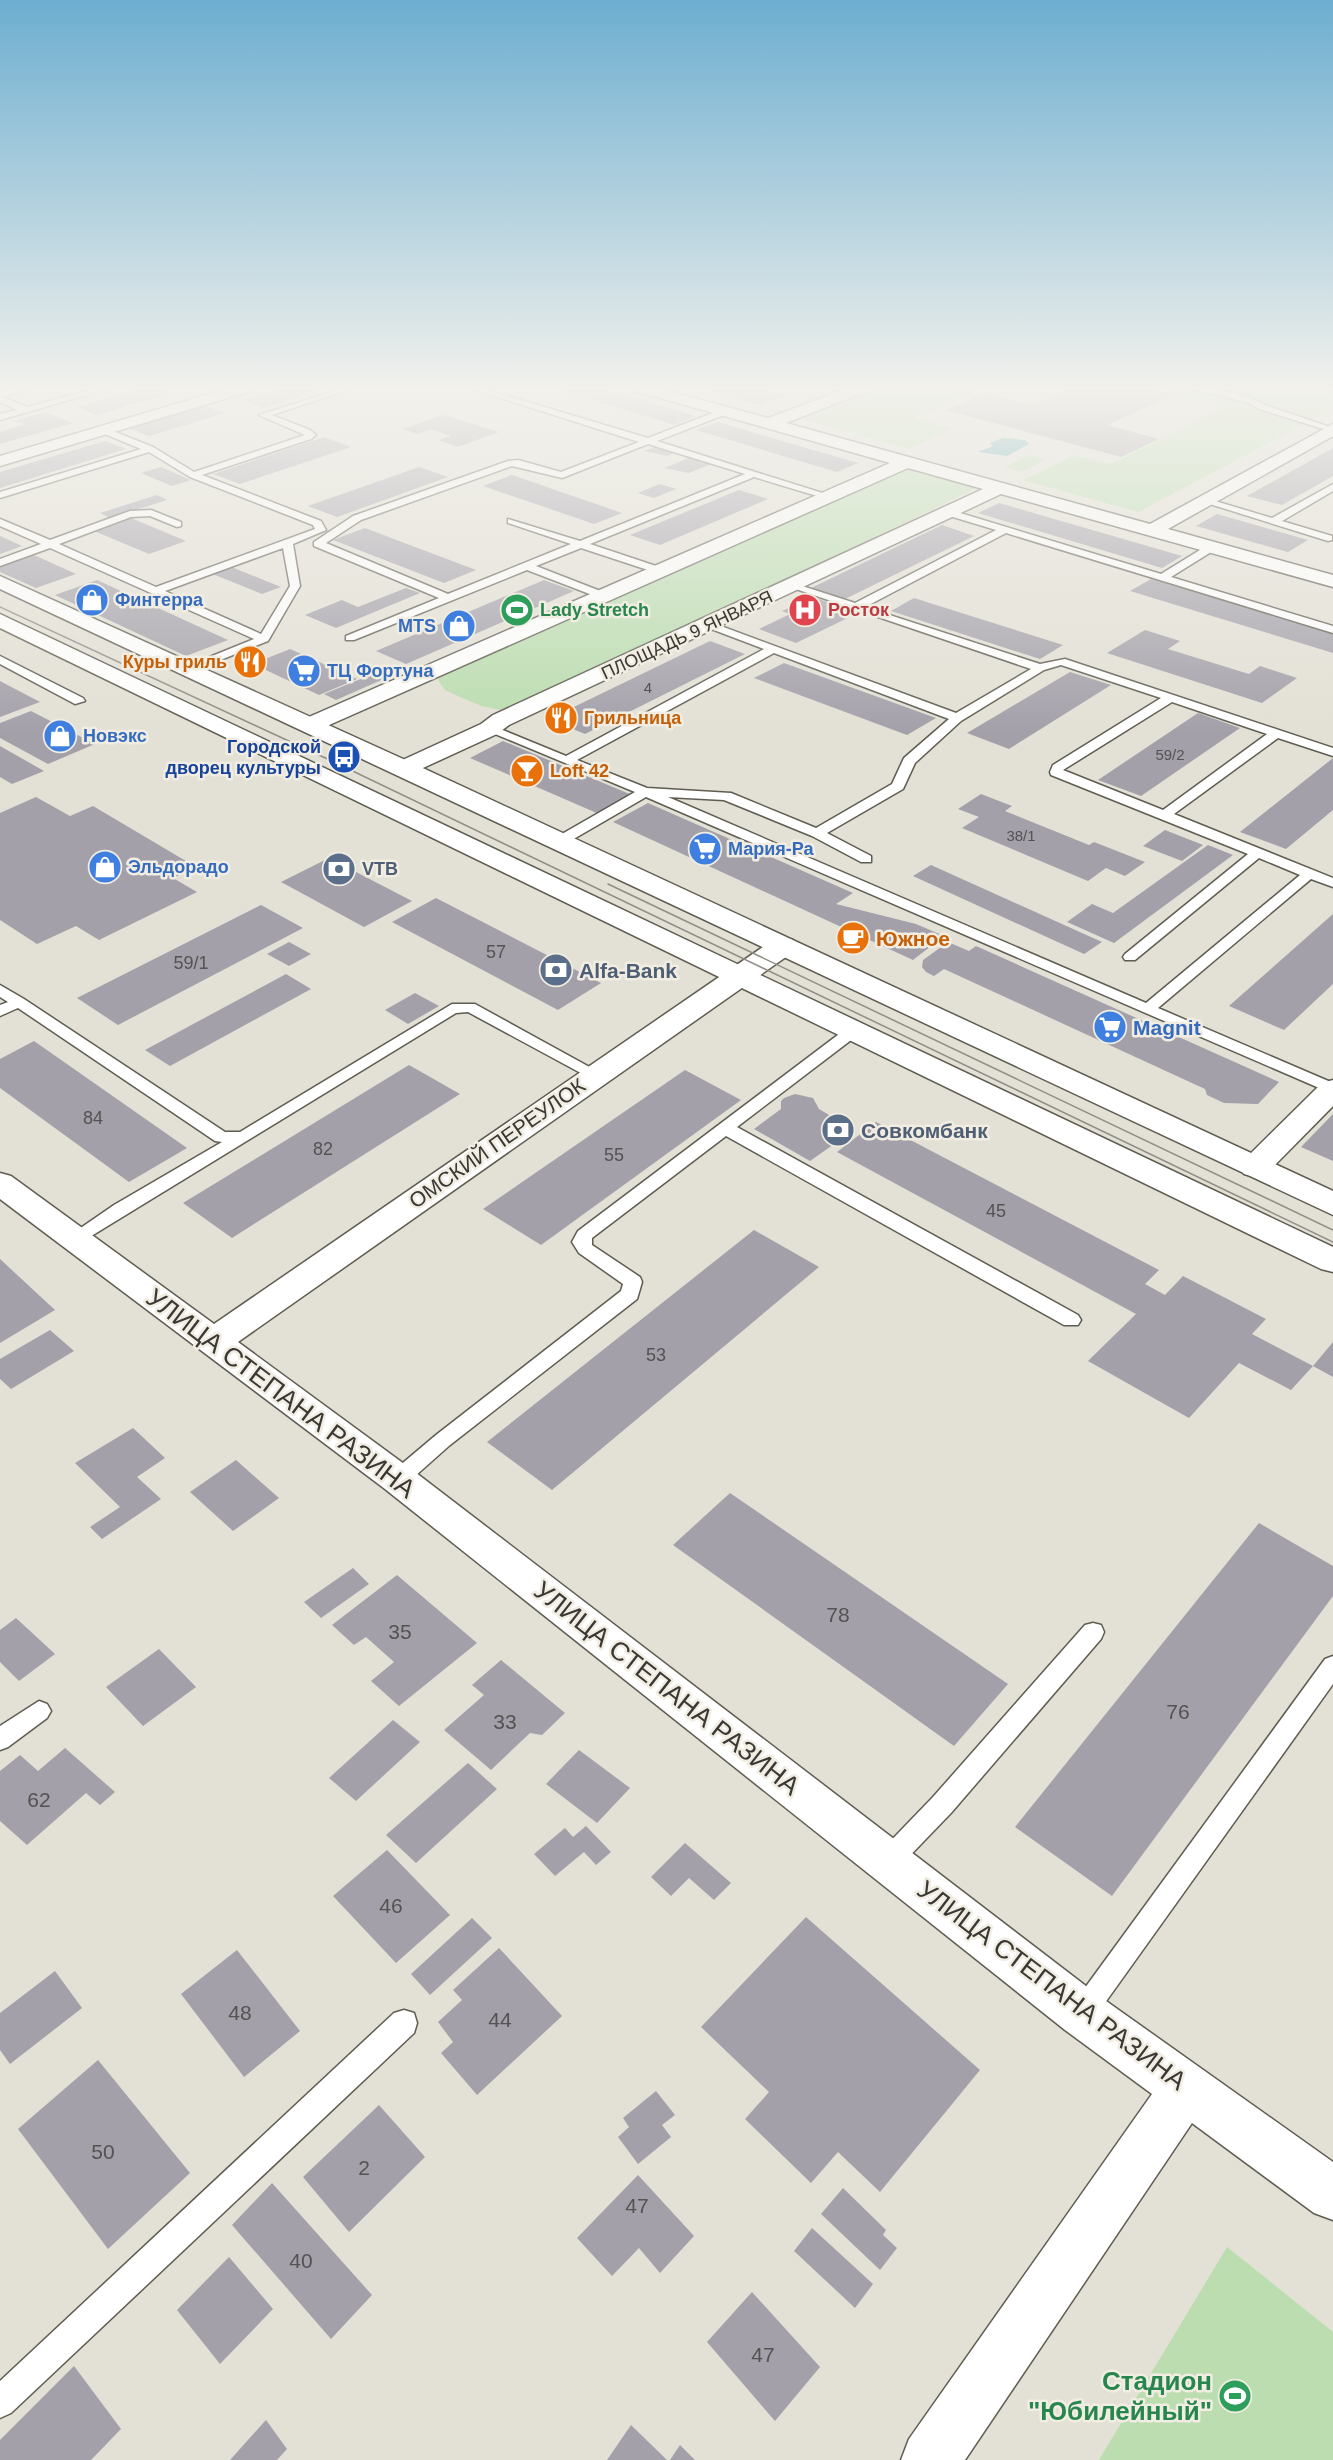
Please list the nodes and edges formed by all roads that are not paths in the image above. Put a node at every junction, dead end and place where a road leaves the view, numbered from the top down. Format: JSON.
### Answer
{"nodes":[{"id":1,"x":267,"y":504,"type":"edge"},
{"id":2,"x":397,"y":504,"type":"edge"},
{"id":3,"x":679,"y":504,"type":"edge"},
{"id":4,"x":810,"y":504,"type":"edge"},
{"id":5,"x":964,"y":504,"type":"edge"},
{"id":6,"x":1061,"y":504,"type":"edge"},
{"id":7,"x":1200,"y":504,"type":"edge"},
{"id":8,"x":1214,"y":504,"type":"edge"},
{"id":9,"x":1304,"y":504,"type":"edge"},
{"id":10,"x":946,"y":512,"type":"junction"},
{"id":11,"x":512,"y":521,"type":"dead end"},
{"id":12,"x":0,"y":522,"type":"edge"},
{"id":13,"x":1273,"y":522,"type":"junction"},
{"id":14,"x":177,"y":524,"type":"dead end"},
{"id":15,"x":1005,"y":530,"type":"junction"},
{"id":16,"x":1153,"y":530,"type":"junction"},
{"id":17,"x":1328,"y":538,"type":"dead end"},
{"id":18,"x":287,"y":542,"type":"junction"},
{"id":19,"x":580,"y":544,"type":"junction"},
{"id":20,"x":51,"y":546,"type":"junction"},
{"id":21,"x":1212,"y":547,"type":"junction"},
{"id":22,"x":0,"y":563,"type":"edge"},
{"id":23,"x":527,"y":566,"type":"junction"},
{"id":24,"x":661,"y":571,"type":"junction"},
{"id":25,"x":1163,"y":577,"type":"junction"},
{"id":26,"x":1333,"y":581,"type":"edge"},
{"id":27,"x":0,"y":582,"type":"edge"},
{"id":28,"x":792,"y":586,"type":"junction"},
{"id":29,"x":156,"y":591,"type":"junction"},
{"id":30,"x":604,"y":596,"type":"junction"},
{"id":31,"x":448,"y":598,"type":"junction"},
{"id":32,"x":856,"y":607,"type":"junction"},
{"id":33,"x":2,"y":622,"type":"edge"},
{"id":34,"x":710,"y":625,"type":"junction"},
{"id":35,"x":1333,"y":630,"type":"edge"},
{"id":36,"x":350,"y":638,"type":"dead end"},
{"id":37,"x":264,"y":639,"type":"junction"},
{"id":38,"x":773,"y":649,"type":"junction"},
{"id":39,"x":0,"y":659,"type":"edge"},
{"id":40,"x":1040,"y":668,"type":"junction"},
{"id":41,"x":189,"y":669,"type":"junction"},
{"id":42,"x":1172,"y":697,"type":"junction"},
{"id":43,"x":79,"y":701,"type":"dead end"},
{"id":44,"x":957,"y":718,"type":"junction"},
{"id":45,"x":310,"y":724,"type":"junction"},
{"id":46,"x":489,"y":729,"type":"junction"},
{"id":47,"x":1277,"y":733,"type":"junction"},
{"id":48,"x":1333,"y":752,"type":"edge"},
{"id":49,"x":568,"y":760,"type":"junction"},
{"id":50,"x":405,"y":768,"type":"junction"},
{"id":51,"x":645,"y":792,"type":"junction"},
{"id":52,"x":1163,"y":816,"type":"junction"},
{"id":53,"x":817,"y":833,"type":"junction"},
{"id":54,"x":560,"y":841,"type":"junction"},
{"id":55,"x":1256,"y":854,"type":"junction"},
{"id":56,"x":866,"y":859,"type":"dead end"},
{"id":57,"x":1309,"y":874,"type":"junction"},
{"id":58,"x":1333,"y":883,"type":"edge"},
{"id":59,"x":783,"y":946,"type":"junction"},
{"id":60,"x":1130,"y":957,"type":"dead end"},
{"id":61,"x":741,"y":977,"type":"junction"},
{"id":62,"x":0,"y":990,"type":"edge"},
{"id":63,"x":19,"y":1002,"type":"junction"},
{"id":64,"x":1147,"y":1010,"type":"junction"},
{"id":65,"x":0,"y":1011,"type":"edge"},
{"id":66,"x":853,"y":1031,"type":"junction"},
{"id":67,"x":596,"y":1075,"type":"junction"},
{"id":68,"x":1333,"y":1089,"type":"edge"},
{"id":69,"x":725,"y":1128,"type":"junction"},
{"id":70,"x":243,"y":1137,"type":"junction"},
{"id":71,"x":1255,"y":1167,"type":"junction"},
{"id":72,"x":0,"y":1183,"type":"edge"},
{"id":73,"x":1333,"y":1204,"type":"edge"},
{"id":74,"x":1223,"y":1209,"type":"junction"},
{"id":75,"x":75,"y":1240,"type":"junction"},
{"id":76,"x":1333,"y":1261,"type":"edge"},
{"id":77,"x":1071,"y":1320,"type":"dead end"},
{"id":78,"x":213,"y":1341,"type":"junction"},
{"id":79,"x":398,"y":1479,"type":"junction"},
{"id":80,"x":1093,"y":1632,"type":"dead end"},
{"id":81,"x":1333,"y":1666,"type":"edge"},
{"id":82,"x":39,"y":1711,"type":"dead end"},
{"id":83,"x":0,"y":1740,"type":"edge"},
{"id":84,"x":889,"y":1860,"type":"junction"},
{"id":85,"x":1082,"y":2013,"type":"junction"},
{"id":86,"x":404,"y":2023,"type":"dead end"},
{"id":87,"x":1186,"y":2088,"type":"junction"},
{"id":88,"x":1333,"y":2194,"type":"edge"},
{"id":89,"x":0,"y":2402,"type":"edge"},
{"id":90,"x":930,"y":2460,"type":"edge"}],
"edges":[{"from":1,"to":18,"type":"lane"},
{"from":2,"to":31,"type":"lane"},
{"from":3,"to":19,"type":"lane"},
{"from":4,"to":24,"type":"street"},
{"from":5,"to":10,"type":"street","name":"ПЛОЩАДЬ 9 ЯНВАРЯ"},
{"from":6,"to":16,"type":"street"},
{"from":7,"to":16,"type":"street"},
{"from":8,"to":13,"type":"lane"},
{"from":9,"to":13,"type":"lane"},
{"from":10,"to":15,"type":"lane"},
{"from":10,"to":28,"type":"street","name":"ПЛОЩАДЬ 9 ЯНВАРЯ"},
{"from":11,"to":19,"type":"lane"},
{"from":12,"to":20,"type":"lane"},
{"from":13,"to":17,"type":"lane"},
{"from":14,"to":20,"type":"lane"},
{"from":15,"to":25,"type":"lane"},
{"from":15,"to":32,"type":"lane"},
{"from":16,"to":21,"type":"street"},
{"from":18,"to":29,"type":"lane"},
{"from":18,"to":37,"type":"lane"},
{"from":19,"to":23,"type":"lane"},
{"from":19,"to":24,"type":"lane"},
{"from":20,"to":22,"type":"lane"},
{"from":20,"to":29,"type":"lane"},
{"from":21,"to":25,"type":"lane"},
{"from":21,"to":26,"type":"street"},
{"from":23,"to":30,"type":"lane"},
{"from":23,"to":31,"type":"lane"},
{"from":24,"to":30,"type":"street"},
{"from":25,"to":35,"type":"lane"},
{"from":27,"to":41,"type":"street"},
{"from":28,"to":32,"type":"lane"},
{"from":28,"to":34,"type":"street","name":"ПЛОЩАДЬ 9 ЯНВАРЯ"},
{"from":29,"to":37,"type":"lane"},
{"from":30,"to":45,"type":"street"},
{"from":31,"to":36,"type":"lane"},
{"from":32,"to":40,"type":"lane"},
{"from":33,"to":61,"type":"street"},
{"from":34,"to":38,"type":"lane"},
{"from":34,"to":46,"type":"street","name":"ПЛОЩАДЬ 9 ЯНВАРЯ"},
{"from":37,"to":41,"type":"lane"},
{"from":38,"to":44,"type":"lane"},
{"from":38,"to":49,"type":"lane"},
{"from":39,"to":43,"type":"lane"},
{"from":40,"to":42,"type":"lane"},
{"from":40,"to":44,"type":"lane"},
{"from":41,"to":45,"type":"street"},
{"from":42,"to":47,"type":"lane"},
{"from":42,"to":52,"type":"lane"},
{"from":44,"to":53,"type":"lane"},
{"from":45,"to":50,"type":"street"},
{"from":46,"to":49,"type":"lane"},
{"from":46,"to":50,"type":"street","name":"ПЛОЩАДЬ 9 ЯНВАРЯ"},
{"from":47,"to":48,"type":"lane"},
{"from":47,"to":52,"type":"lane"},
{"from":49,"to":51,"type":"lane"},
{"from":50,"to":54,"type":"street"},
{"from":51,"to":53,"type":"lane"},
{"from":51,"to":54,"type":"lane"},
{"from":51,"to":64,"type":"lane"},
{"from":52,"to":55,"type":"lane"},
{"from":53,"to":56,"type":"lane"},
{"from":54,"to":59,"type":"street"},
{"from":55,"to":57,"type":"lane"},
{"from":55,"to":60,"type":"lane"},
{"from":57,"to":58,"type":"lane"},
{"from":57,"to":64,"type":"lane"},
{"from":59,"to":61,"type":"street","name":"ОМСКИЙ ПЕРЕУЛОК"},
{"from":59,"to":71,"type":"street"},
{"from":61,"to":66,"type":"street"},
{"from":61,"to":67,"type":"street","name":"ОМСКИЙ ПЕРЕУЛОК"},
{"from":62,"to":63,"type":"lane"},
{"from":63,"to":65,"type":"lane"},
{"from":63,"to":70,"type":"lane"},
{"from":64,"to":68,"type":"lane"},
{"from":66,"to":69,"type":"lane"},
{"from":66,"to":74,"type":"street"},
{"from":67,"to":70,"type":"lane"},
{"from":67,"to":78,"type":"street","name":"ОМСКИЙ ПЕРЕУЛОК"},
{"from":68,"to":71,"type":"street"},
{"from":69,"to":77,"type":"lane"},
{"from":69,"to":79,"type":"lane"},
{"from":70,"to":75,"type":"lane"},
{"from":71,"to":73,"type":"street"},
{"from":71,"to":74,"type":"street"},
{"from":72,"to":75,"type":"street","name":"УЛИЦА СТЕПАНА РАЗИНА"},
{"from":74,"to":76,"type":"street"},
{"from":75,"to":78,"type":"street","name":"УЛИЦА СТЕПАНА РАЗИНА"},
{"from":78,"to":79,"type":"street","name":"УЛИЦА СТЕПАНА РАЗИНА"},
{"from":79,"to":84,"type":"street","name":"УЛИЦА СТЕПАНА РАЗИНА"},
{"from":80,"to":84,"type":"lane"},
{"from":81,"to":85,"type":"lane"},
{"from":82,"to":83,"type":"lane"},
{"from":84,"to":85,"type":"street","name":"УЛИЦА СТЕПАНА РАЗИНА"},
{"from":85,"to":87,"type":"street","name":"УЛИЦА СТЕПАНА РАЗИНА"},
{"from":86,"to":89,"type":"lane"},
{"from":87,"to":88,"type":"street","name":"УЛИЦА СТЕПАНА РАЗИНА"},
{"from":87,"to":90,"type":"street"}]}
